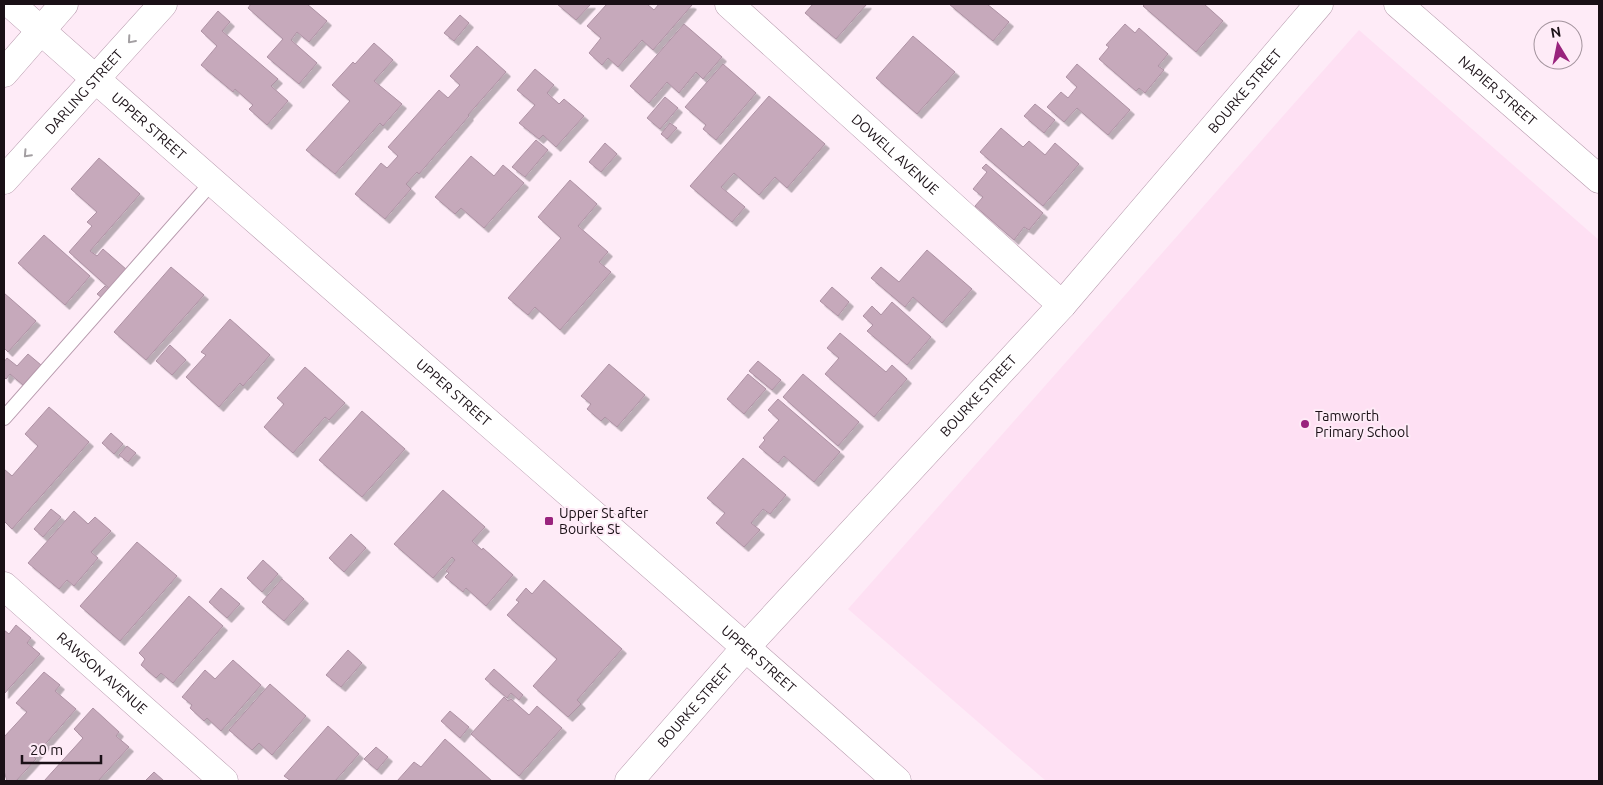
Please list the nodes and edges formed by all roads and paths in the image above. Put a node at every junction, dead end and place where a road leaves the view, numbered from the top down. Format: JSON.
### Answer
{"nodes":[{"id":1,"x":10,"y":4,"type":"edge"},
{"id":2,"x":64,"y":4,"type":"edge"},
{"id":3,"x":163,"y":4,"type":"edge"},
{"id":4,"x":729,"y":4,"type":"edge"},
{"id":5,"x":1319,"y":4,"type":"edge"},
{"id":6,"x":1398,"y":4,"type":"edge"},
{"id":7,"x":41,"y":31,"type":"junction"},
{"id":8,"x":4,"y":73,"type":"edge"},
{"id":9,"x":96,"y":80,"type":"junction"},
{"id":10,"x":1599,"y":179,"type":"edge"},
{"id":11,"x":4,"y":180,"type":"edge"},
{"id":12,"x":213,"y":182,"type":"junction"},
{"id":13,"x":1062,"y":305,"type":"junction"},
{"id":14,"x":4,"y":418,"type":"edge"},
{"id":15,"x":4,"y":586,"type":"edge"},
{"id":16,"x":746,"y":647,"type":"junction"},
{"id":17,"x":224,"y":781,"type":"edge"},
{"id":18,"x":629,"y":781,"type":"edge"},
{"id":19,"x":897,"y":781,"type":"edge"}],
"edges":[{"from":1,"to":7,"type":"street","name":"UPPER STREET"},
{"from":2,"to":7,"type":"street"},
{"from":3,"to":9,"type":"street","name":"DARLING STREET","one_way":true},
{"from":4,"to":13,"type":"street","name":"DOWELL AVENUE"},
{"from":5,"to":13,"type":"street","name":"BOURKE STREET"},
{"from":6,"to":10,"type":"street","name":"NAPIER STREET"},
{"from":7,"to":8,"type":"street"},
{"from":7,"to":9,"type":"street","name":"UPPER STREET"},
{"from":9,"to":11,"type":"street","name":"DARLING STREET","one_way":true},
{"from":9,"to":12,"type":"street","name":"UPPER STREET"},
{"from":12,"to":14,"type":"lane"},
{"from":12,"to":16,"type":"street","name":"UPPER STREET"},
{"from":13,"to":16,"type":"street","name":"BOURKE STREET"},
{"from":15,"to":17,"type":"street","name":"RAWSON AVENUE"},
{"from":16,"to":18,"type":"street","name":"BOURKE STREET"},
{"from":16,"to":19,"type":"street","name":"UPPER STREET"}]}
